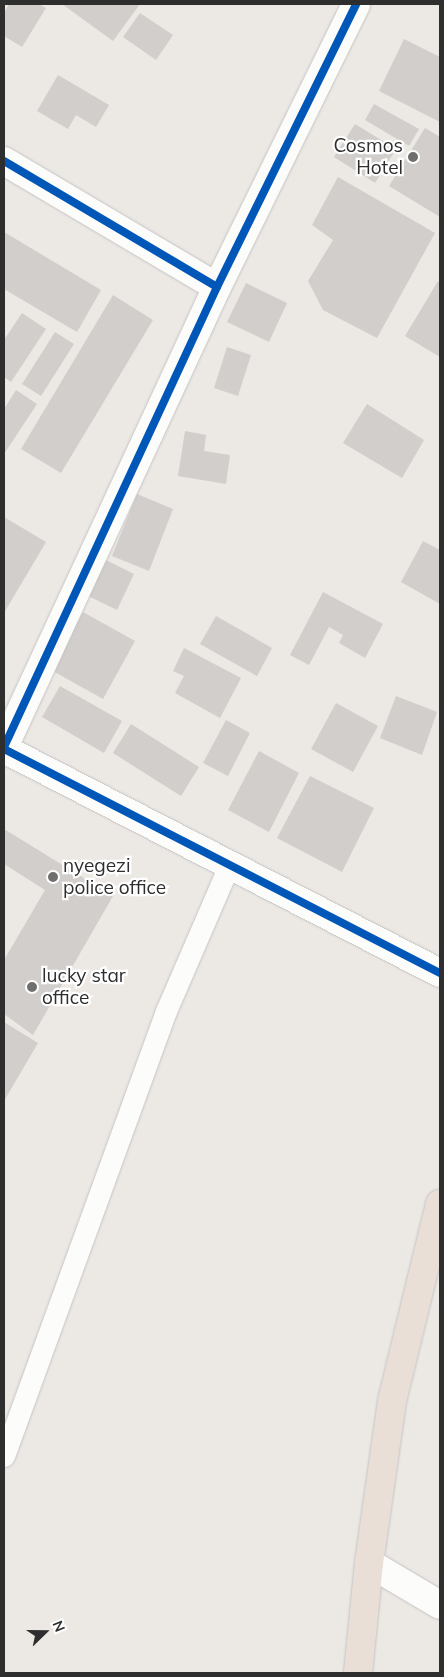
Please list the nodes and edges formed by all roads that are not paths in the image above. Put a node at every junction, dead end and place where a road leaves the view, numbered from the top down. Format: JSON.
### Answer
{"nodes":[{"id":1,"x":356,"y":4,"type":"edge"},
{"id":2,"x":4,"y":161,"type":"edge"},
{"id":3,"x":217,"y":287,"type":"junction"},
{"id":4,"x":4,"y":748,"type":"edge"},
{"id":5,"x":230,"y":863,"type":"junction"},
{"id":6,"x":440,"y":973,"type":"edge"},
{"id":7,"x":440,"y":1204,"type":"edge"},
{"id":8,"x":4,"y":1456,"type":"edge"},
{"id":9,"x":369,"y":1563,"type":"junction"},
{"id":10,"x":440,"y":1606,"type":"edge"},
{"id":11,"x":358,"y":1673,"type":"edge"}],
"edges":[{"from":1,"to":3,"type":"street"},
{"from":2,"to":3,"type":"street"},
{"from":3,"to":4,"type":"street"},
{"from":4,"to":5,"type":"street"},
{"from":5,"to":6,"type":"street"},
{"from":5,"to":8,"type":"lane"},
{"from":7,"to":9,"type":"highway"},
{"from":9,"to":10,"type":"street"},
{"from":9,"to":11,"type":"highway"}]}
